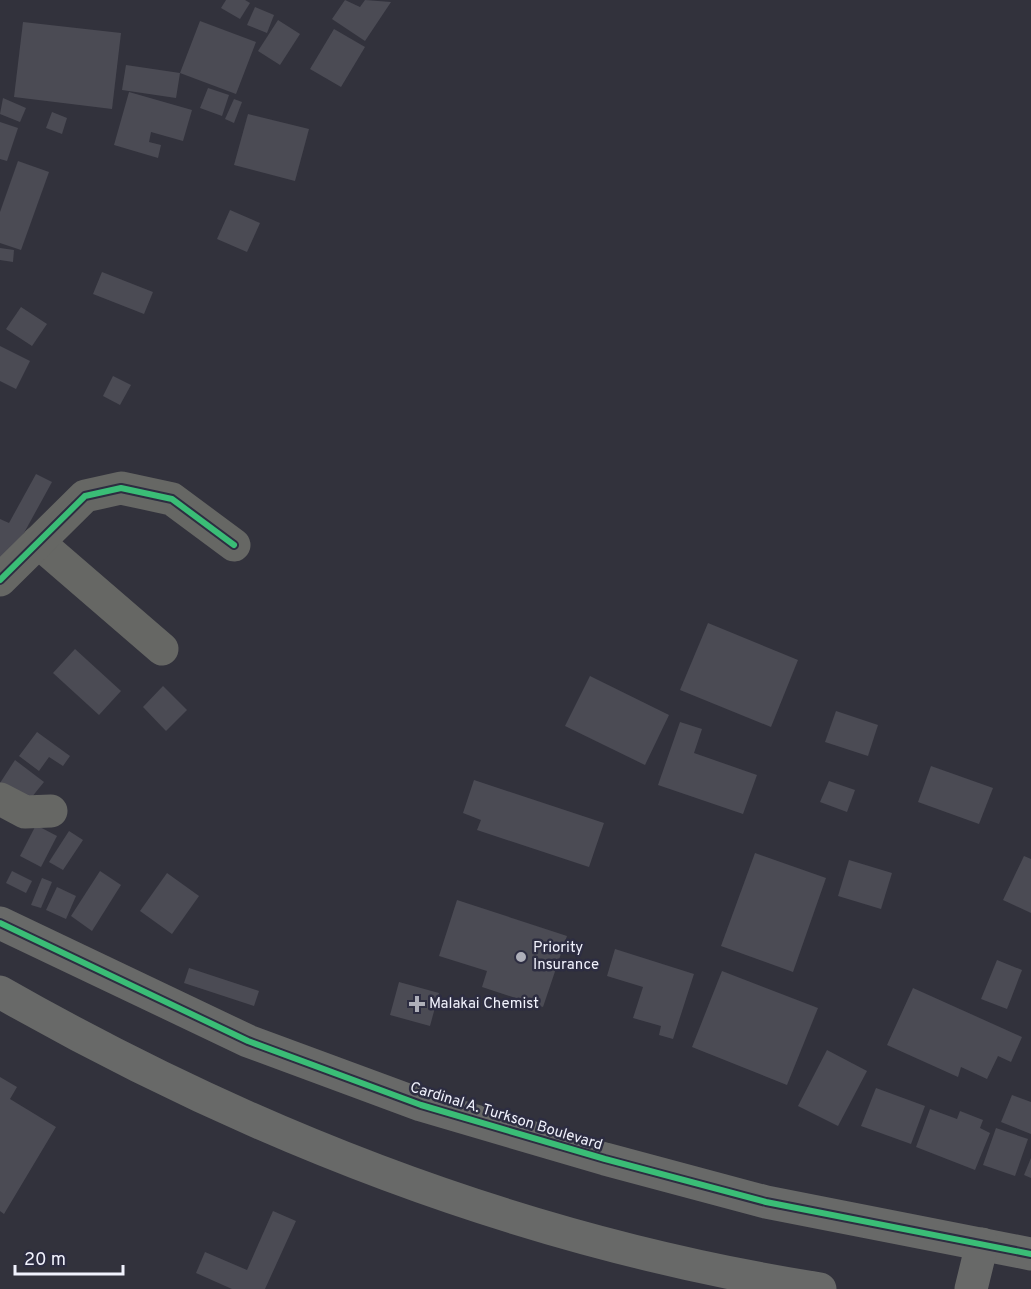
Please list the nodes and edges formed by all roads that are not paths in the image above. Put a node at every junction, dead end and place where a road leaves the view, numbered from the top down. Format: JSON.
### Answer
{"nodes":[{"id":1,"x":38,"y":542,"type":"junction"},
{"id":2,"x":234,"y":545,"type":"dead end"},
{"id":3,"x":0,"y":580,"type":"edge"},
{"id":4,"x":162,"y":649,"type":"dead end"},
{"id":5,"x":0,"y":799,"type":"edge"},
{"id":6,"x":51,"y":811,"type":"dead end"},
{"id":7,"x":0,"y":923,"type":"edge"},
{"id":8,"x":0,"y":992,"type":"edge"},
{"id":9,"x":982,"y":1244,"type":"junction"},
{"id":10,"x":1031,"y":1254,"type":"edge"},
{"id":11,"x":820,"y":1289,"type":"edge"},
{"id":12,"x":971,"y":1289,"type":"edge"}],
"edges":[{"from":1,"to":2,"type":"street"},
{"from":1,"to":3,"type":"street"},
{"from":1,"to":4,"type":"street"},
{"from":5,"to":6,"type":"street"},
{"from":7,"to":9,"type":"street","name":"Cardinal A. Turkson Boulevard"},
{"from":8,"to":11,"type":"street"},
{"from":9,"to":10,"type":"street","name":"Cardinal A. Turkson Boulevard"},
{"from":9,"to":12,"type":"street"}]}
